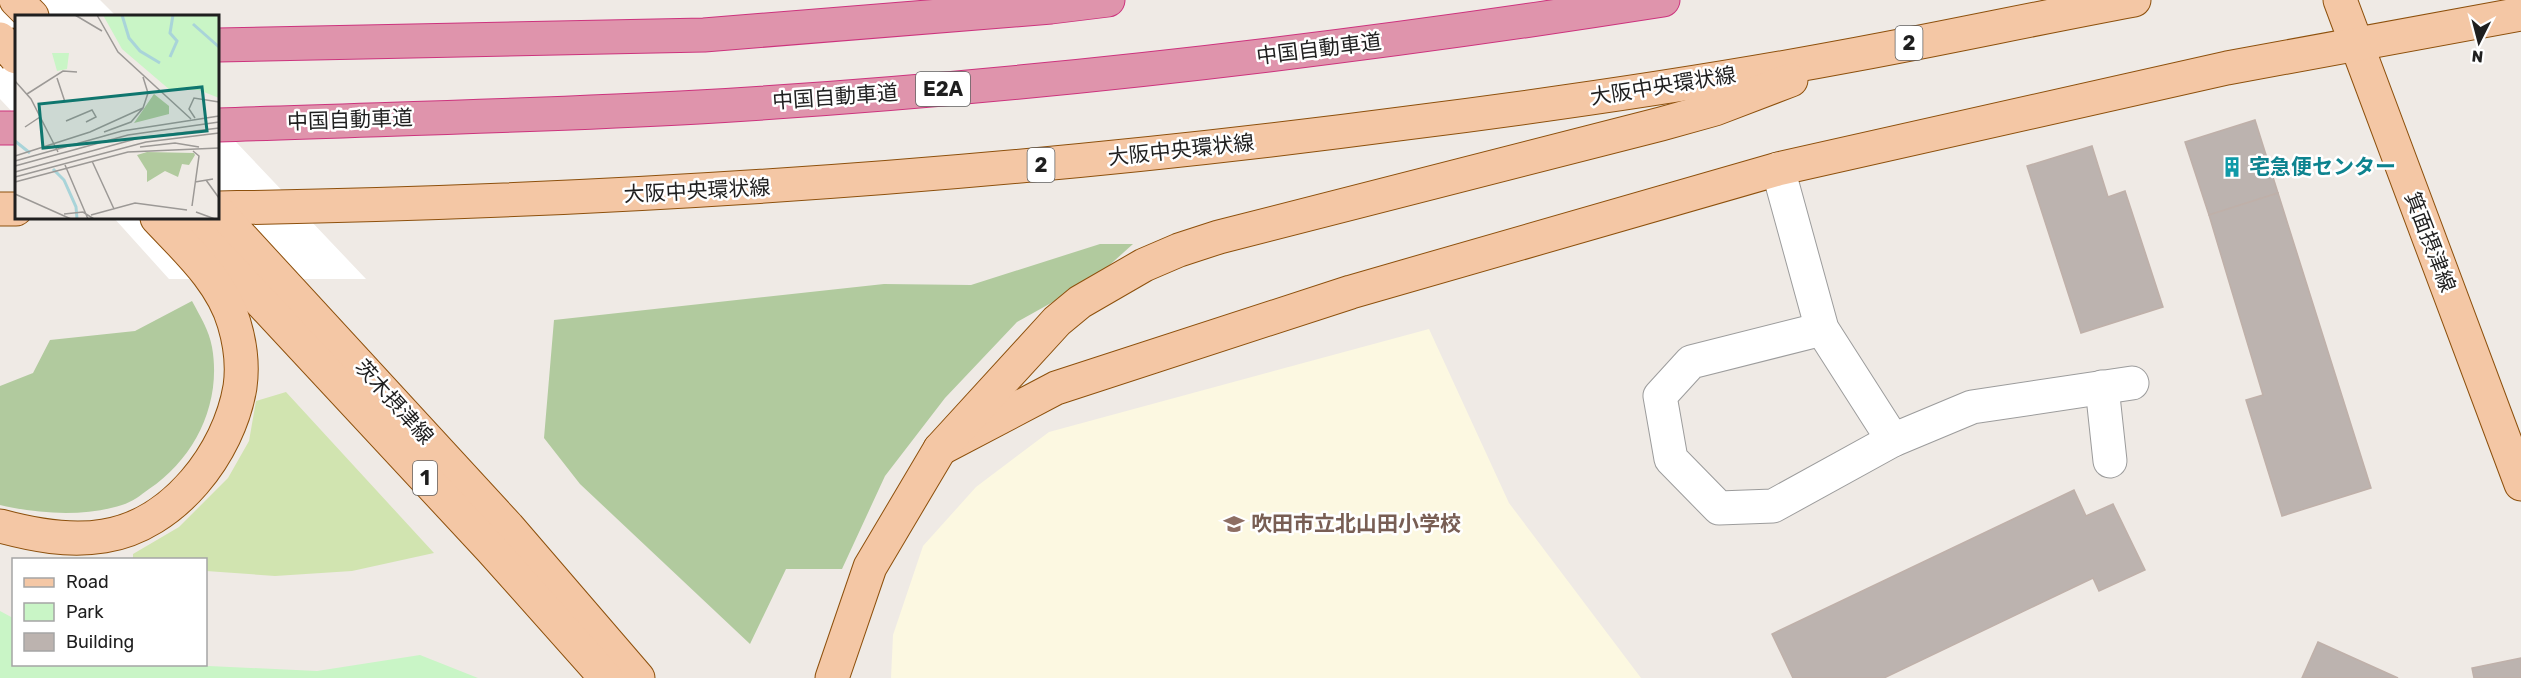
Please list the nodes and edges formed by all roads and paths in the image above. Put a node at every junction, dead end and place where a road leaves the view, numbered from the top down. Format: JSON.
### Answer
{"nodes":[{"id":1,"x":16,"y":0,"type":"edge"},
{"id":2,"x":1108,"y":0,"type":"edge"},
{"id":3,"x":1663,"y":0,"type":"edge"},
{"id":4,"x":2134,"y":0,"type":"edge"},
{"id":5,"x":2340,"y":0,"type":"edge"},
{"id":6,"x":2521,"y":14,"type":"edge"},
{"id":7,"x":31,"y":15,"type":"edge"},
{"id":8,"x":0,"y":41,"type":"edge"},
{"id":9,"x":2358,"y":43,"type":"junction"},
{"id":10,"x":15,"y":44,"type":"edge"},
{"id":11,"x":219,"y":45,"type":"edge"},
{"id":12,"x":1857,"y":54,"type":"junction"},
{"id":13,"x":15,"y":56,"type":"edge"},
{"id":14,"x":219,"y":125,"type":"edge"},
{"id":15,"x":1778,"y":169,"type":"junction"},
{"id":16,"x":219,"y":210,"type":"edge"},
{"id":17,"x":219,"y":211,"type":"edge"},
{"id":18,"x":158,"y":219,"type":"edge"},
{"id":19,"x":184,"y":219,"type":"edge"},
{"id":20,"x":226,"y":279,"type":"junction"},
{"id":21,"x":1822,"y":329,"type":"junction"},
{"id":22,"x":1893,"y":440,"type":"junction"},
{"id":23,"x":940,"y":449,"type":"junction"},
{"id":24,"x":2110,"y":461,"type":"dead end"},
{"id":25,"x":2520,"y":480,"type":"edge"},
{"id":26,"x":0,"y":526,"type":"edge"},
{"id":27,"x":606,"y":678,"type":"edge"},
{"id":28,"x":638,"y":678,"type":"edge"},
{"id":29,"x":832,"y":678,"type":"edge"}],
"edges":[{"from":1,"to":7,"type":"main road"},
{"from":2,"to":11,"type":"highway"},
{"from":3,"to":14,"type":"highway","name":"中国自動車道","number":"E2A"},
{"from":4,"to":12,"type":"main road","name":"大阪中央環状線","number":"2"},
{"from":5,"to":9,"type":"main road","name":"箕面摂津線"},
{"from":6,"to":9,"type":"main road"},
{"from":8,"to":10,"type":"highway"},
{"from":8,"to":13,"type":"main road","bridge":true},
{"from":9,"to":15,"type":"main road"},
{"from":9,"to":25,"type":"main road","name":"箕面摂津線"},
{"from":12,"to":16,"type":"main road","name":"大阪中央環状線","number":"2"},
{"from":12,"to":23,"type":"main road"},
{"from":15,"to":21,"type":"street"},
{"from":15,"to":23,"type":"main road"},
{"from":17,"to":28,"type":"main road","name":"茨木摂津線","number":"1"},
{"from":18,"to":20,"type":"main road"},
{"from":19,"to":20,"type":"main road","name":"茨木摂津線","number":"1"},
{"from":20,"to":26,"type":"main road"},
{"from":20,"to":27,"type":"main road","name":"茨木摂津線","number":"1"},
{"from":21,"to":22,"type":"street"},
{"from":21,"to":22,"type":"street"},
{"from":22,"to":24,"type":"street"},
{"from":23,"to":29,"type":"main road"}]}
